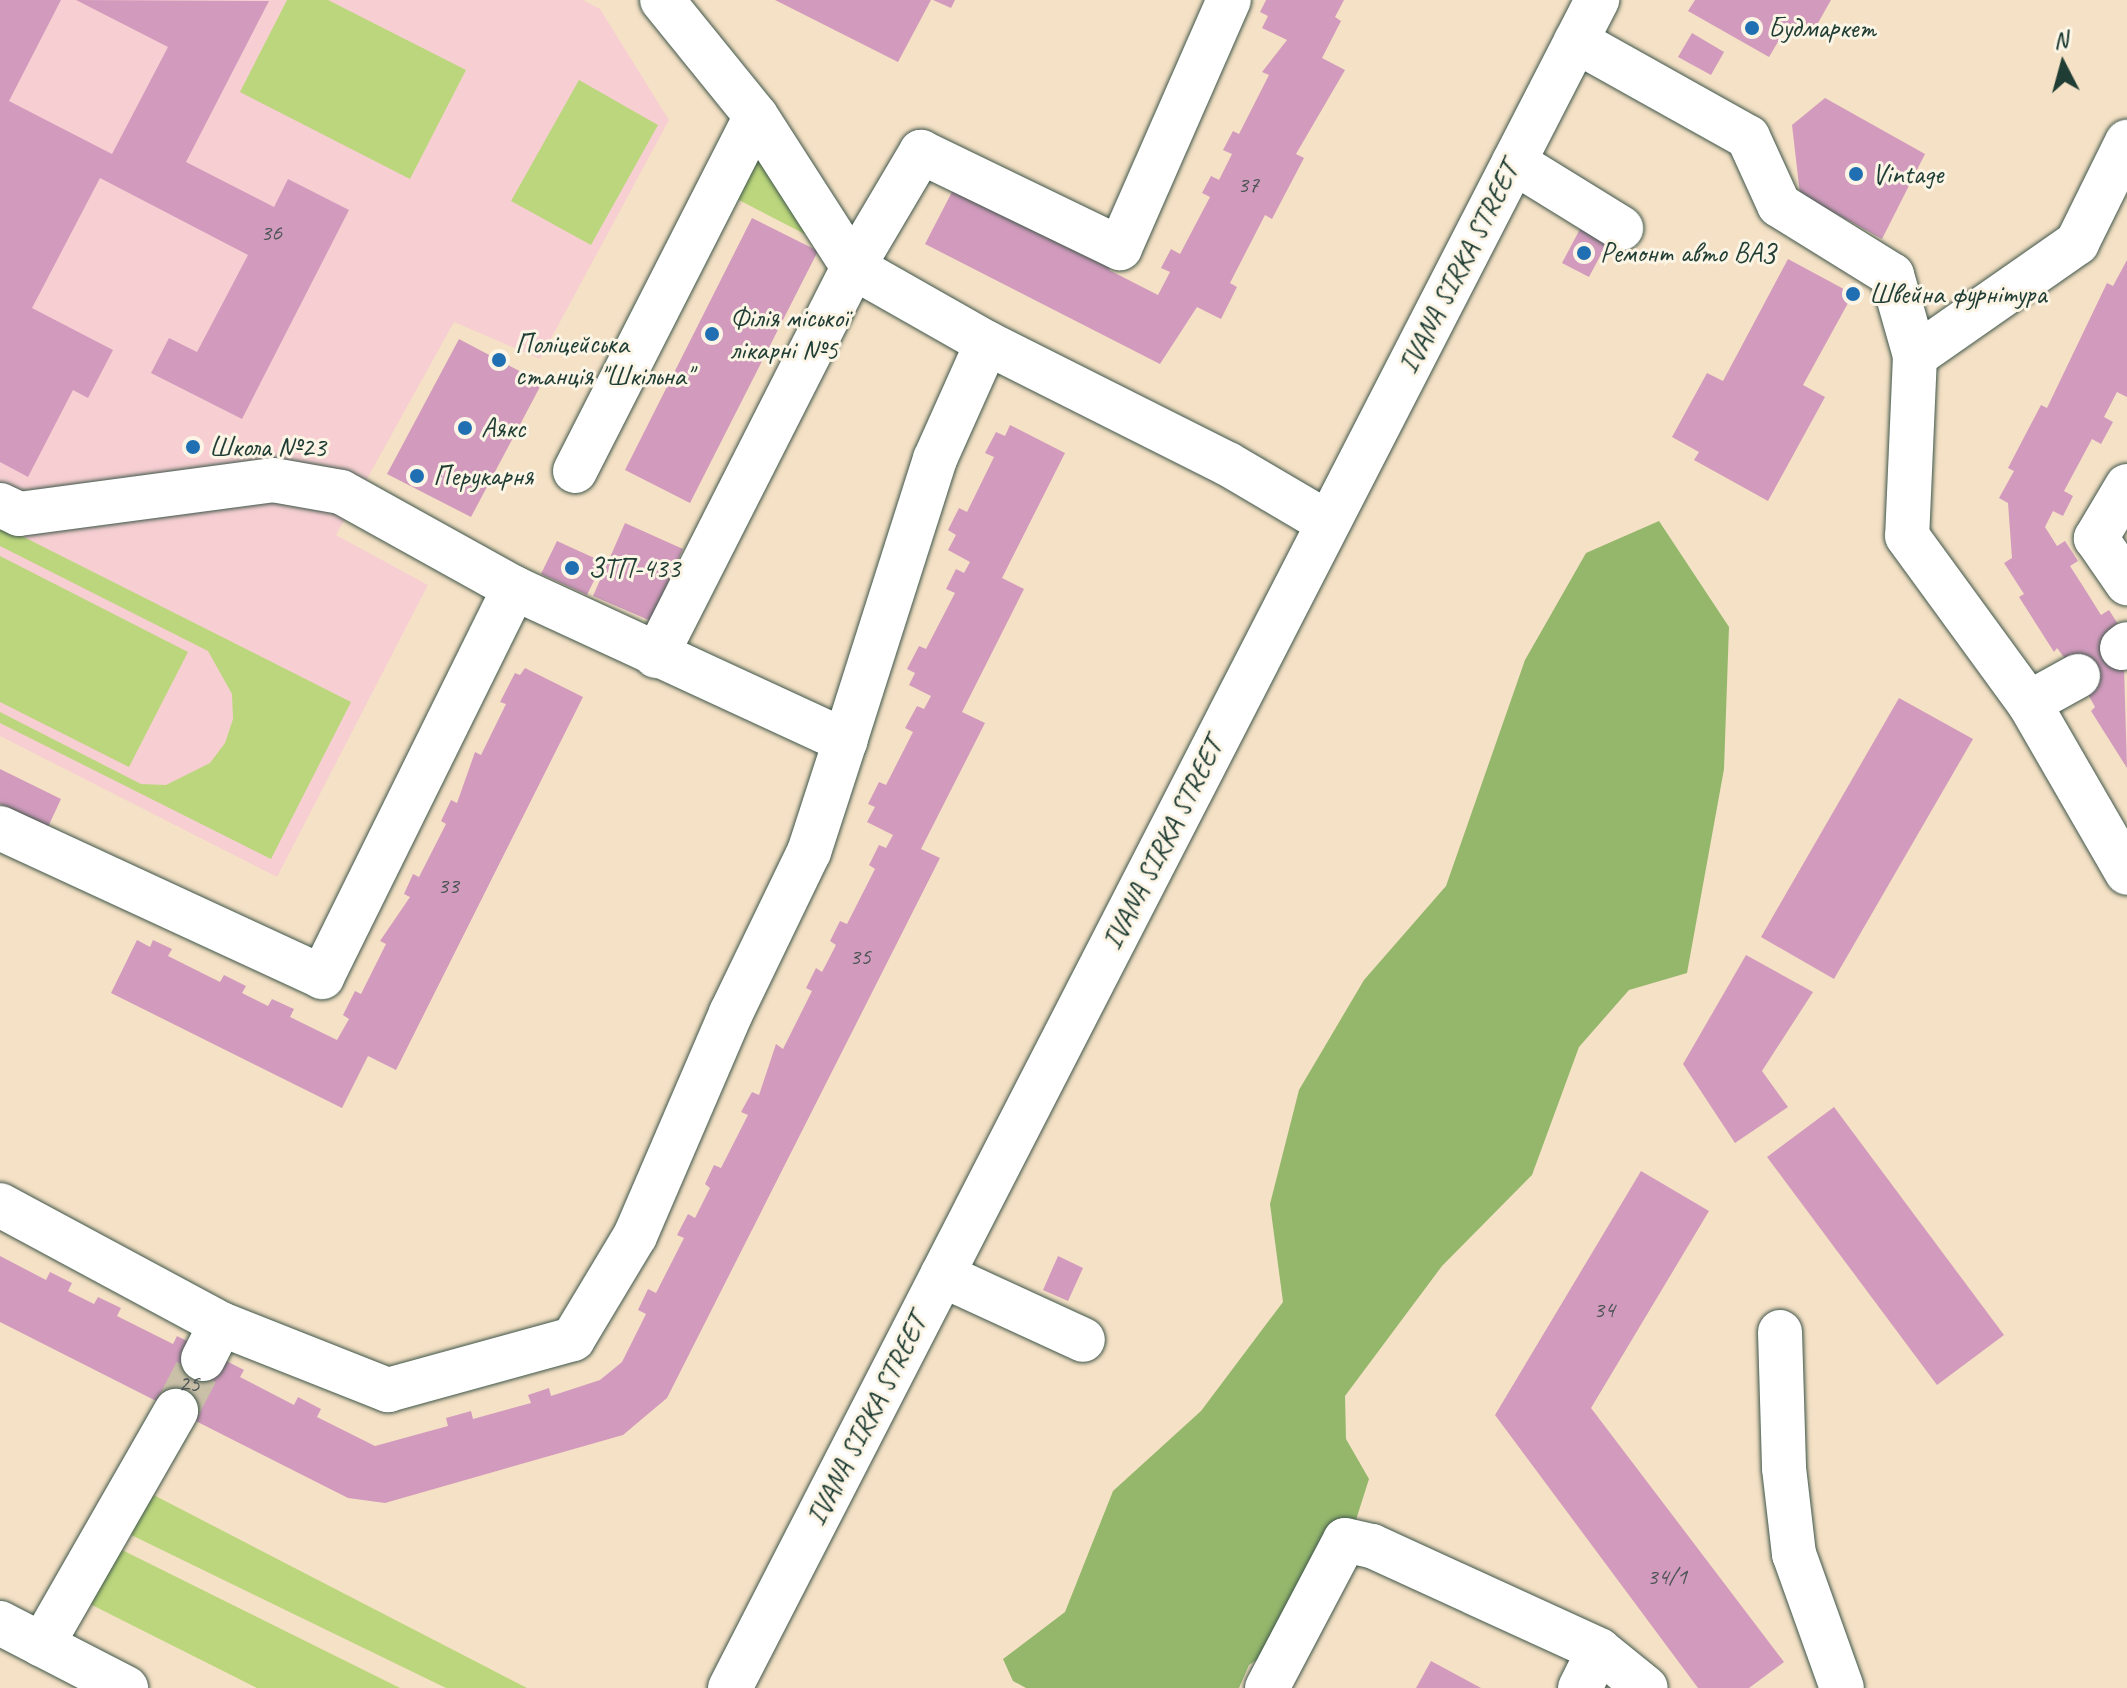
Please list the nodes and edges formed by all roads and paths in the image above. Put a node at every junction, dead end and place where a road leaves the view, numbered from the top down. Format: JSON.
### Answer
{"nodes":[{"id":1,"x":662,"y":0,"type":"edge"},
{"id":2,"x":1229,"y":0,"type":"edge"},
{"id":3,"x":1597,"y":0,"type":"edge"},
{"id":4,"x":1576,"y":41,"type":"junction"},
{"id":5,"x":756,"y":116,"type":"junction"},
{"id":6,"x":2127,"y":142,"type":"edge"},
{"id":7,"x":1514,"y":162,"type":"junction"},
{"id":8,"x":1621,"y":228,"type":"dead end"},
{"id":9,"x":853,"y":267,"type":"junction"},
{"id":10,"x":987,"y":343,"type":"junction"},
{"id":11,"x":1915,"y":356,"type":"junction"},
{"id":12,"x":575,"y":471,"type":"dead end"},
{"id":13,"x":2127,"y":486,"type":"edge"},
{"id":14,"x":0,"y":505,"type":"edge"},
{"id":15,"x":1328,"y":523,"type":"junction"},
{"id":16,"x":2127,"y":583,"type":"edge"},
{"id":17,"x":514,"y":588,"type":"junction"},
{"id":18,"x":656,"y":656,"type":"junction"},
{"id":19,"x":2078,"y":676,"type":"dead end"},
{"id":20,"x":2029,"y":703,"type":"junction"},
{"id":21,"x":845,"y":741,"type":"junction"},
{"id":22,"x":0,"y":828,"type":"edge"},
{"id":23,"x":2127,"y":873,"type":"edge"},
{"id":24,"x":0,"y":1205,"type":"edge"},
{"id":25,"x":942,"y":1275,"type":"junction"},
{"id":26,"x":1780,"y":1332,"type":"dead end"},
{"id":27,"x":1083,"y":1340,"type":"dead end"},
{"id":28,"x":176,"y":1411,"type":"tunnel mouth"},
{"id":29,"x":0,"y":1623,"type":"edge"},
{"id":30,"x":42,"y":1645,"type":"junction"},
{"id":31,"x":1589,"y":1669,"type":"edge"},
{"id":32,"x":126,"y":1688,"type":"edge"},
{"id":33,"x":730,"y":1688,"type":"edge"},
{"id":34,"x":1267,"y":1688,"type":"edge"},
{"id":35,"x":1646,"y":1688,"type":"edge"},
{"id":36,"x":1842,"y":1688,"type":"edge"}],
"edges":[{"from":1,"to":5,"type":"street"},
{"from":2,"to":9,"type":"street"},
{"from":3,"to":4,"type":"street","name":"IVANA SIRKA STREET"},
{"from":4,"to":7,"type":"street","name":"IVANA SIRKA STREET"},
{"from":4,"to":11,"type":"street"},
{"from":5,"to":9,"type":"street"},
{"from":5,"to":12,"type":"street"},
{"from":6,"to":11,"type":"street"},
{"from":7,"to":8,"type":"street"},
{"from":7,"to":15,"type":"street","name":"IVANA SIRKA STREET"},
{"from":9,"to":10,"type":"street"},
{"from":9,"to":18,"type":"street"},
{"from":10,"to":15,"type":"street"},
{"from":10,"to":21,"type":"street"},
{"from":11,"to":20,"type":"street"},
{"from":13,"to":16,"type":"street"},
{"from":14,"to":17,"type":"street"},
{"from":15,"to":25,"type":"street","name":"IVANA SIRKA STREET"},
{"from":17,"to":18,"type":"street"},
{"from":17,"to":22,"type":"street"},
{"from":18,"to":21,"type":"street"},
{"from":19,"to":20,"type":"street"},
{"from":20,"to":23,"type":"street"},
{"from":21,"to":24,"type":"street"},
{"from":25,"to":27,"type":"street"},
{"from":25,"to":33,"type":"street","name":"IVANA SIRKA STREET"},
{"from":26,"to":36,"type":"street"},
{"from":28,"to":30,"type":"street"},
{"from":29,"to":30,"type":"street"},
{"from":30,"to":32,"type":"street"},
{"from":31,"to":34,"type":"street"},
{"from":31,"to":35,"type":"street"}]}
